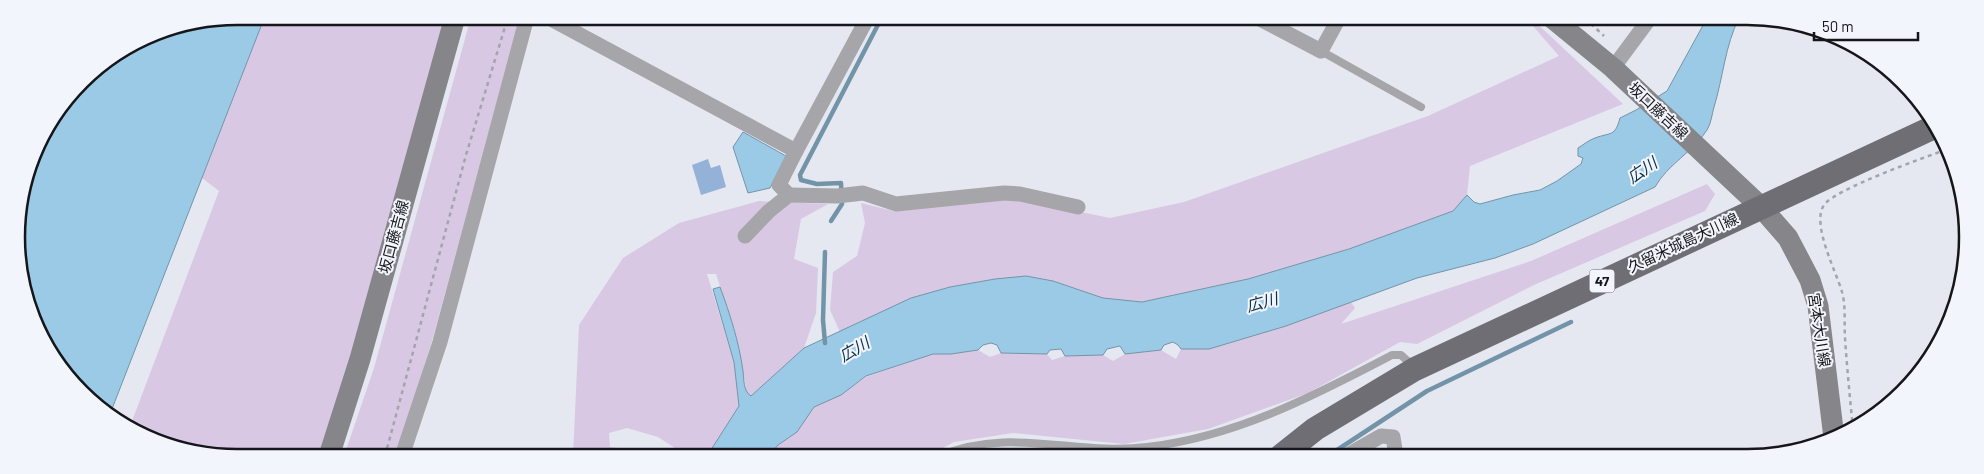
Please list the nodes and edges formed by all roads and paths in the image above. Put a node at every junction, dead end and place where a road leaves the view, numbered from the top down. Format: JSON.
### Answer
{"nodes":[{"id":1,"x":453,"y":25,"type":"edge"},
{"id":2,"x":506,"y":25,"type":"edge"},
{"id":3,"x":525,"y":25,"type":"edge"},
{"id":4,"x":563,"y":25,"type":"edge"},
{"id":5,"x":864,"y":25,"type":"edge"},
{"id":6,"x":1271,"y":25,"type":"edge"},
{"id":7,"x":1335,"y":25,"type":"edge"},
{"id":8,"x":1560,"y":25,"type":"edge"},
{"id":9,"x":1646,"y":25,"type":"edge"},
{"id":10,"x":1321,"y":51,"type":"junction"},
{"id":11,"x":1616,"y":71,"type":"junction"},
{"id":12,"x":1421,"y":107,"type":"dead end"},
{"id":13,"x":1930,"y":129,"type":"edge"},
{"id":14,"x":796,"y":151,"type":"junction"},
{"id":15,"x":1941,"y":152,"type":"edge"},
{"id":16,"x":789,"y":195,"type":"junction"},
{"id":17,"x":1078,"y":207,"type":"dead end"},
{"id":18,"x":1761,"y":207,"type":"junction"},
{"id":19,"x":745,"y":236,"type":"dead end"},
{"id":20,"x":1415,"y":369,"type":"junction"},
{"id":21,"x":1852,"y":421,"type":"edge"},
{"id":22,"x":1833,"y":431,"type":"edge"},
{"id":23,"x":331,"y":449,"type":"edge"},
{"id":24,"x":387,"y":449,"type":"edge"},
{"id":25,"x":404,"y":449,"type":"edge"},
{"id":26,"x":957,"y":449,"type":"edge"},
{"id":27,"x":1290,"y":449,"type":"edge"},
{"id":28,"x":1358,"y":449,"type":"edge"},
{"id":29,"x":1395,"y":449,"type":"edge"}],
"edges":[{"from":1,"to":23,"type":"main road","name":"坂口藤吉線"},
{"from":2,"to":24,"type":"path"},
{"from":3,"to":25,"type":"street"},
{"from":4,"to":14,"type":"street"},
{"from":5,"to":14,"type":"street"},
{"from":6,"to":10,"type":"street"},
{"from":7,"to":10,"type":"street"},
{"from":8,"to":11,"type":"main road","name":"坂口藤吉線"},
{"from":9,"to":11,"type":"street"},
{"from":10,"to":12,"type":"lane"},
{"from":11,"to":18,"type":"main road","name":"坂口藤吉線"},
{"from":13,"to":18,"type":"main road","name":"久留米城島大川線","number":"47"},
{"from":14,"to":16,"type":"street"},
{"from":15,"to":21,"type":"path"},
{"from":16,"to":17,"type":"street"},
{"from":16,"to":19,"type":"street"},
{"from":18,"to":20,"type":"main road","name":"久留米城島大川線","number":"47"},
{"from":18,"to":22,"type":"main road","name":"宮本大川線"},
{"from":20,"to":26,"type":"lane"},
{"from":20,"to":27,"type":"main road","name":"久留米城島大川線","number":"47"},
{"from":28,"to":29,"type":"street"}]}
